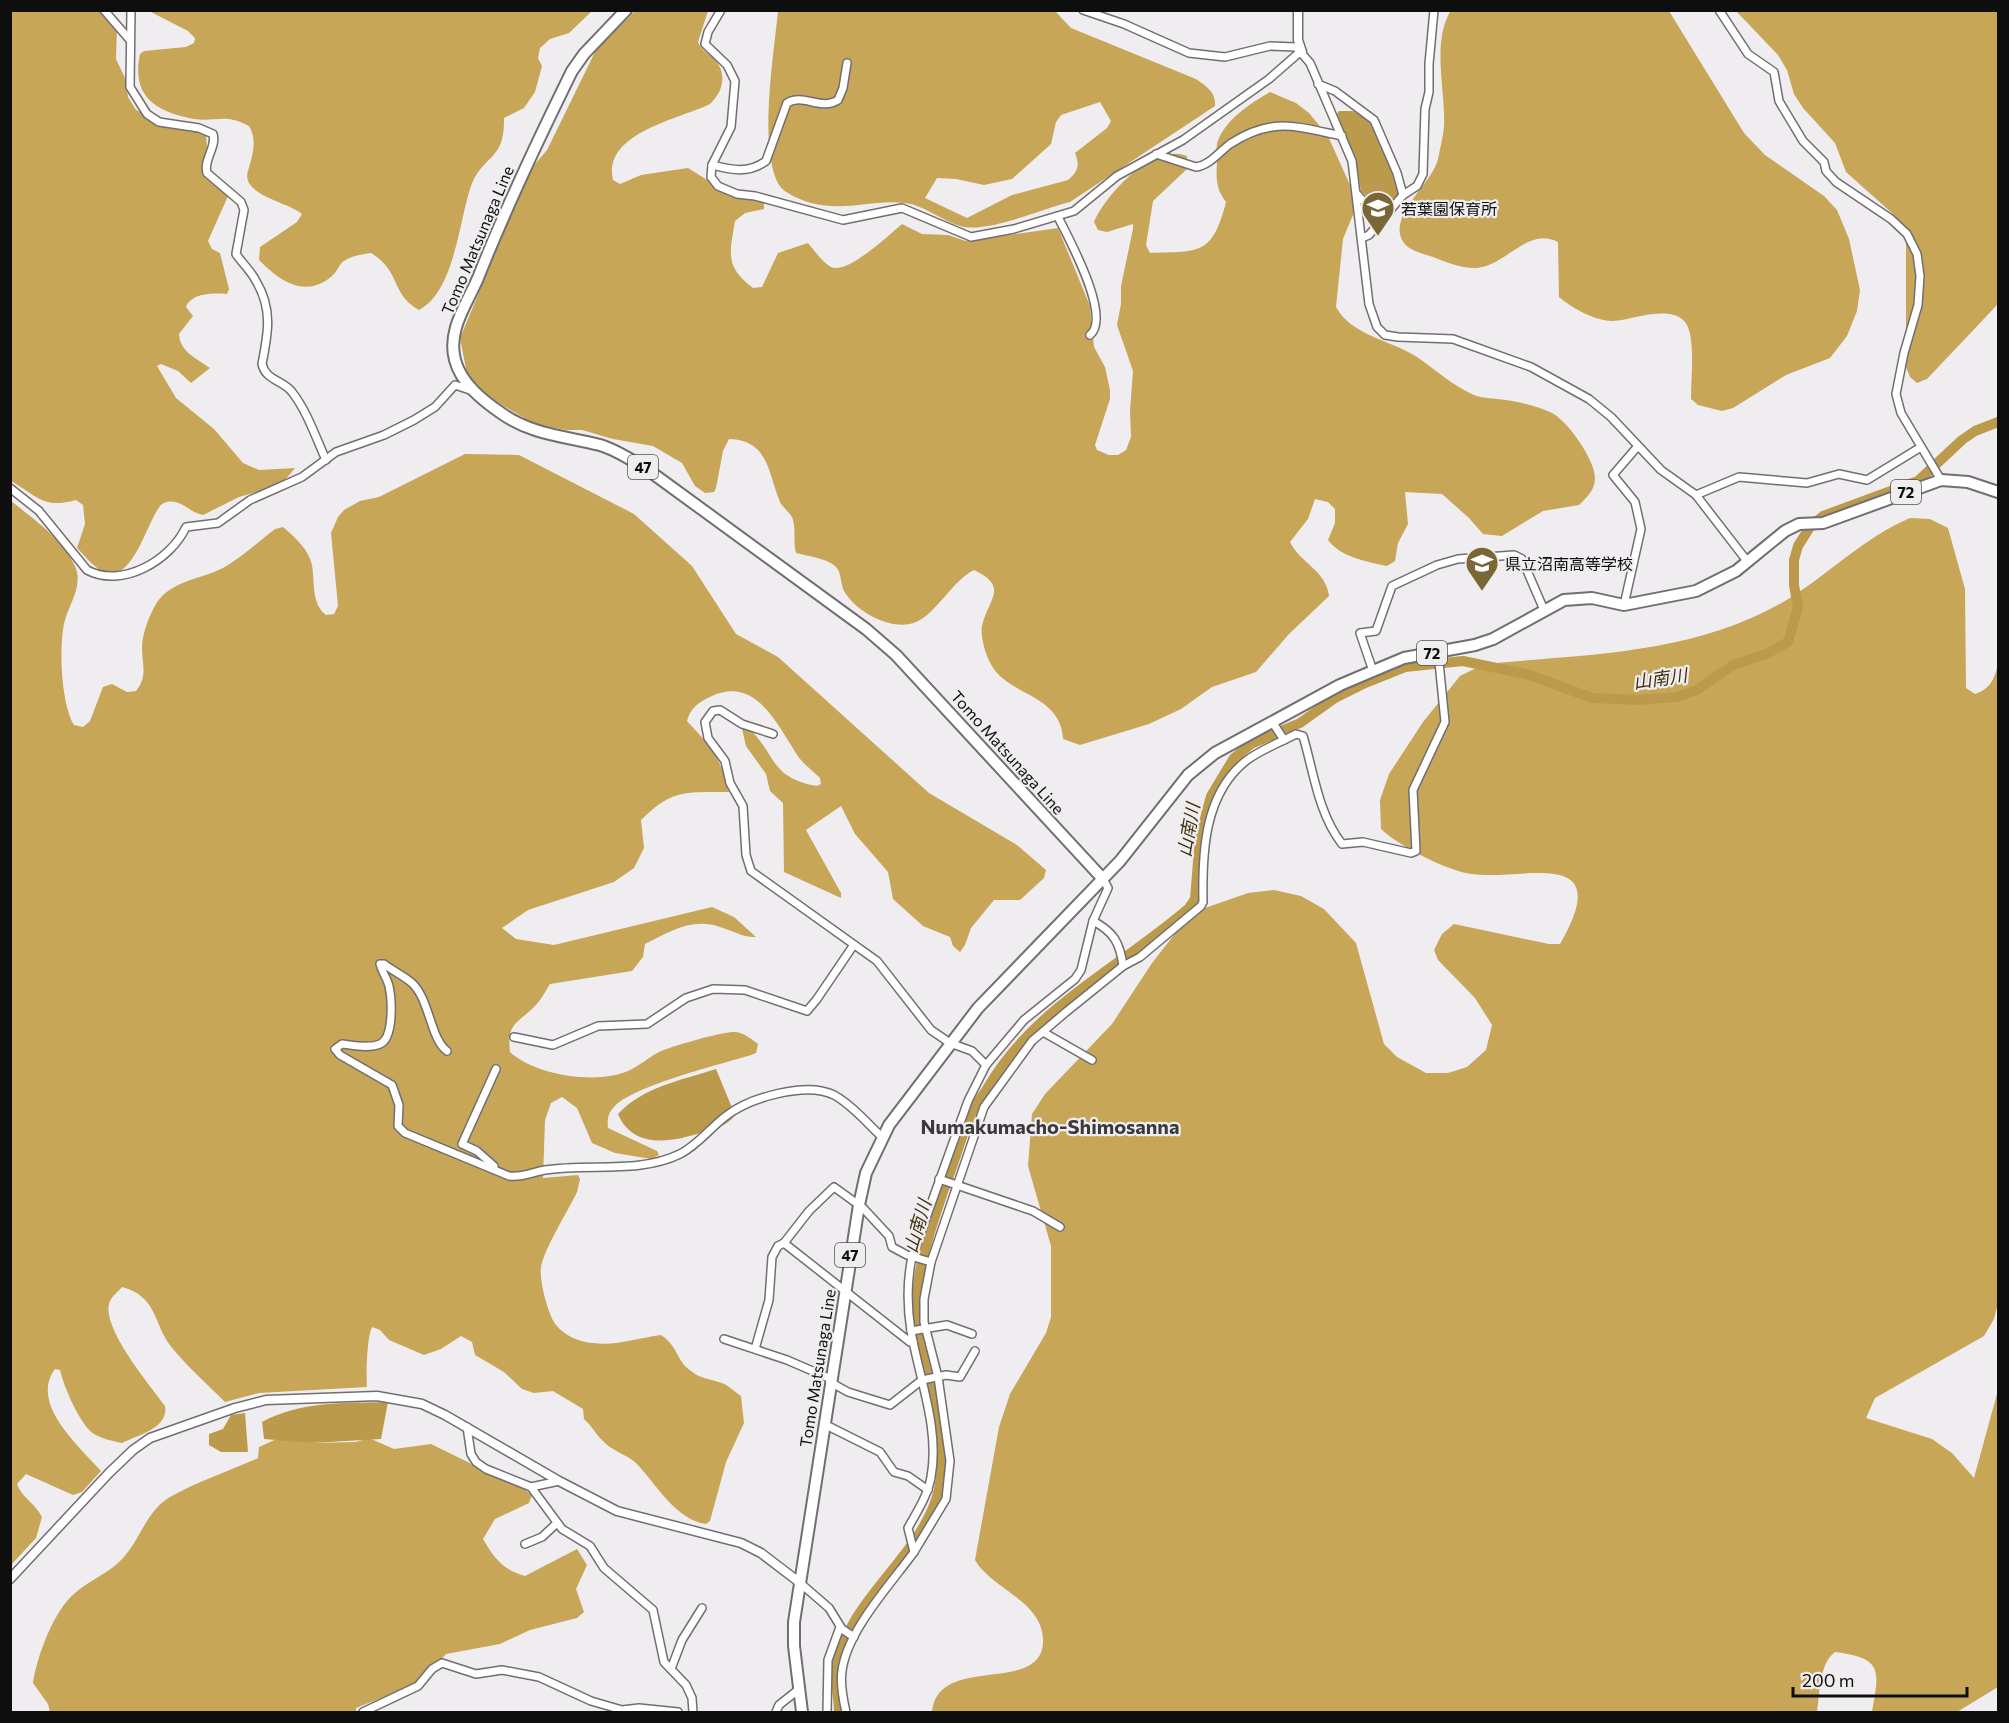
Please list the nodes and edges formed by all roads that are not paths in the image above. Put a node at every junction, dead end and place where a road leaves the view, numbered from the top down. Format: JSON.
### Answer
{"nodes":[{"id":1,"x":105,"y":10,"type":"edge"},
{"id":2,"x":131,"y":10,"type":"edge"},
{"id":3,"x":626,"y":10,"type":"edge"},
{"id":4,"x":721,"y":10,"type":"edge"},
{"id":5,"x":1083,"y":10,"type":"edge"},
{"id":6,"x":1298,"y":10,"type":"edge"},
{"id":7,"x":1434,"y":10,"type":"edge"},
{"id":8,"x":1719,"y":10,"type":"edge"},
{"id":9,"x":129,"y":39,"type":"junction"},
{"id":10,"x":1301,"y":51,"type":"junction"},
{"id":11,"x":847,"y":63,"type":"dead end"},
{"id":12,"x":1318,"y":84,"type":"junction"},
{"id":13,"x":1342,"y":136,"type":"junction"},
{"id":14,"x":1156,"y":154,"type":"junction"},
{"id":15,"x":712,"y":165,"type":"junction"},
{"id":16,"x":1358,"y":195,"type":"junction"},
{"id":17,"x":1403,"y":195,"type":"junction"},
{"id":18,"x":1058,"y":217,"type":"junction"},
{"id":19,"x":1380,"y":220,"type":"junction"},
{"id":20,"x":1362,"y":238,"type":"junction"},
{"id":21,"x":1090,"y":335,"type":"dead end"},
{"id":22,"x":475,"y":392,"type":"junction"},
{"id":23,"x":1638,"y":446,"type":"junction"},
{"id":24,"x":1922,"y":447,"type":"junction"},
{"id":25,"x":326,"y":460,"type":"junction"},
{"id":26,"x":1941,"y":480,"type":"junction"},
{"id":27,"x":10,"y":488,"type":"edge"},
{"id":28,"x":1998,"y":492,"type":"edge"},
{"id":29,"x":1696,"y":495,"type":"junction"},
{"id":30,"x":1747,"y":561,"type":"junction"},
{"id":31,"x":1624,"y":605,"type":"junction"},
{"id":32,"x":1544,"y":610,"type":"junction"},
{"id":33,"x":1438,"y":653,"type":"junction"},
{"id":34,"x":1373,"y":671,"type":"junction"},
{"id":35,"x":1275,"y":726,"type":"junction"},
{"id":36,"x":773,"y":734,"type":"dead end"},
{"id":37,"x":1283,"y":740,"type":"junction"},
{"id":38,"x":1103,"y":879,"type":"junction"},
{"id":39,"x":1093,"y":921,"type":"junction"},
{"id":40,"x":853,"y":945,"type":"junction"},
{"id":41,"x":1123,"y":965,"type":"junction"},
{"id":42,"x":1043,"y":1032,"type":"junction"},
{"id":43,"x":514,"y":1037,"type":"dead end"},
{"id":44,"x":950,"y":1043,"type":"junction"},
{"id":45,"x":447,"y":1051,"type":"dead end"},
{"id":46,"x":1092,"y":1060,"type":"dead end"},
{"id":47,"x":986,"y":1065,"type":"junction"},
{"id":48,"x":496,"y":1069,"type":"dead end"},
{"id":49,"x":882,"y":1137,"type":"junction"},
{"id":50,"x":500,"y":1172,"type":"junction"},
{"id":51,"x":941,"y":1179,"type":"junction"},
{"id":52,"x":957,"y":1184,"type":"junction"},
{"id":53,"x":859,"y":1205,"type":"junction"},
{"id":54,"x":1060,"y":1227,"type":"dead end"},
{"id":55,"x":784,"y":1243,"type":"junction"},
{"id":56,"x":914,"y":1257,"type":"junction"},
{"id":57,"x":930,"y":1261,"type":"junction"},
{"id":58,"x":844,"y":1291,"type":"junction"},
{"id":59,"x":919,"y":1330,"type":"junction"},
{"id":60,"x":972,"y":1334,"type":"dead end"},
{"id":61,"x":723,"y":1339,"type":"dead end"},
{"id":62,"x":913,"y":1341,"type":"junction"},
{"id":63,"x":755,"y":1349,"type":"junction"},
{"id":64,"x":975,"y":1351,"type":"dead end"},
{"id":65,"x":936,"y":1377,"type":"junction"},
{"id":66,"x":924,"y":1379,"type":"junction"},
{"id":67,"x":831,"y":1381,"type":"junction"},
{"id":68,"x":824,"y":1424,"type":"junction"},
{"id":69,"x":467,"y":1427,"type":"junction"},
{"id":70,"x":559,"y":1481,"type":"junction"},
{"id":71,"x":531,"y":1487,"type":"junction"},
{"id":72,"x":928,"y":1490,"type":"junction"},
{"id":73,"x":557,"y":1523,"type":"junction"},
{"id":74,"x":525,"y":1544,"type":"dead end"},
{"id":75,"x":914,"y":1551,"type":"junction"},
{"id":76,"x":10,"y":1579,"type":"edge"},
{"id":77,"x":799,"y":1582,"type":"junction"},
{"id":78,"x":702,"y":1608,"type":"dead end"},
{"id":79,"x":841,"y":1628,"type":"junction"},
{"id":80,"x":853,"y":1636,"type":"junction"},
{"id":81,"x":671,"y":1669,"type":"junction"},
{"id":82,"x":798,"y":1690,"type":"junction"},
{"id":83,"x":363,"y":1713,"type":"edge"},
{"id":84,"x":678,"y":1713,"type":"edge"},
{"id":85,"x":693,"y":1713,"type":"edge"},
{"id":86,"x":776,"y":1713,"type":"edge"},
{"id":87,"x":802,"y":1713,"type":"edge"},
{"id":88,"x":827,"y":1713,"type":"edge"},
{"id":89,"x":846,"y":1713,"type":"edge"}],
"edges":[{"from":1,"to":9,"type":"street"},
{"from":2,"to":9,"type":"street"},
{"from":3,"to":22,"type":"main road","name":"Tomo Matsunaga Line","number":"47"},
{"from":4,"to":15,"type":"street"},
{"from":5,"to":10,"type":"street"},
{"from":6,"to":10,"type":"street"},
{"from":7,"to":17,"type":"street"},
{"from":8,"to":24,"type":"street"},
{"from":9,"to":25,"type":"street"},
{"from":10,"to":12,"type":"street"},
{"from":10,"to":14,"type":"street"},
{"from":11,"to":15,"type":"street"},
{"from":12,"to":13,"type":"street"},
{"from":12,"to":17,"type":"street"},
{"from":13,"to":14,"type":"street"},
{"from":13,"to":16,"type":"street"},
{"from":14,"to":18,"type":"street"},
{"from":15,"to":18,"type":"street"},
{"from":16,"to":19,"type":"street"},
{"from":16,"to":20,"type":"street"},
{"from":17,"to":19,"type":"street"},
{"from":18,"to":21,"type":"street"},
{"from":19,"to":20,"type":"street"},
{"from":20,"to":23,"type":"street"},
{"from":22,"to":25,"type":"street"},
{"from":22,"to":38,"type":"main road","name":"Tomo Matsunaga Line","number":"47"},
{"from":23,"to":29,"type":"street"},
{"from":23,"to":31,"type":"street"},
{"from":24,"to":26,"type":"street"},
{"from":24,"to":29,"type":"street"},
{"from":25,"to":27,"type":"street"},
{"from":26,"to":28,"type":"main road","number":"72"},
{"from":26,"to":30,"type":"main road","number":"72"},
{"from":29,"to":30,"type":"street"},
{"from":30,"to":31,"type":"main road","number":"72"},
{"from":31,"to":32,"type":"main road","number":"72"},
{"from":32,"to":33,"type":"main road","number":"72"},
{"from":32,"to":34,"type":"street"},
{"from":33,"to":34,"type":"main road","number":"72"},
{"from":33,"to":37,"type":"street"},
{"from":34,"to":35,"type":"main road","number":"72"},
{"from":35,"to":37,"type":"street"},
{"from":35,"to":38,"type":"main road","number":"72"},
{"from":36,"to":40,"type":"street"},
{"from":37,"to":41,"type":"street"},
{"from":38,"to":39,"type":"street"},
{"from":38,"to":44,"type":"main road","name":"Tomo Matsunaga Line","number":"47"},
{"from":39,"to":41,"type":"street"},
{"from":39,"to":47,"type":"street"},
{"from":40,"to":43,"type":"street"},
{"from":40,"to":44,"type":"street"},
{"from":41,"to":42,"type":"street"},
{"from":42,"to":46,"type":"street"},
{"from":42,"to":52,"type":"street"},
{"from":44,"to":47,"type":"street"},
{"from":44,"to":49,"type":"main road","name":"Tomo Matsunaga Line","number":"47"},
{"from":45,"to":50,"type":"street"},
{"from":47,"to":51,"type":"street"},
{"from":48,"to":50,"type":"street"},
{"from":49,"to":50,"type":"street"},
{"from":49,"to":53,"type":"main road","name":"Tomo Matsunaga Line","number":"47"},
{"from":51,"to":52,"type":"street"},
{"from":51,"to":56,"type":"street"},
{"from":52,"to":54,"type":"street"},
{"from":52,"to":57,"type":"street"},
{"from":53,"to":55,"type":"street"},
{"from":53,"to":56,"type":"street"},
{"from":53,"to":58,"type":"main road","name":"Tomo Matsunaga Line","number":"47"},
{"from":55,"to":58,"type":"street"},
{"from":55,"to":63,"type":"street"},
{"from":56,"to":57,"type":"street"},
{"from":56,"to":59,"type":"street"},
{"from":57,"to":59,"type":"street"},
{"from":58,"to":62,"type":"street"},
{"from":58,"to":67,"type":"main road","name":"Tomo Matsunaga Line","number":"47"},
{"from":59,"to":60,"type":"street"},
{"from":59,"to":62,"type":"street"},
{"from":59,"to":65,"type":"street"},
{"from":61,"to":63,"type":"street"},
{"from":62,"to":66,"type":"street"},
{"from":63,"to":67,"type":"street"},
{"from":64,"to":65,"type":"street"},
{"from":65,"to":66,"type":"street"},
{"from":65,"to":75,"type":"street"},
{"from":66,"to":67,"type":"street"},
{"from":66,"to":72,"type":"street"},
{"from":67,"to":68,"type":"main road","name":"Tomo Matsunaga Line","number":"47"},
{"from":68,"to":72,"type":"street"},
{"from":68,"to":77,"type":"main road","name":"Tomo Matsunaga Line","number":"47"},
{"from":69,"to":70,"type":"street"},
{"from":69,"to":71,"type":"street"},
{"from":69,"to":76,"type":"street"},
{"from":70,"to":71,"type":"street"},
{"from":70,"to":77,"type":"street"},
{"from":71,"to":73,"type":"street"},
{"from":72,"to":75,"type":"street"},
{"from":73,"to":74,"type":"street"},
{"from":73,"to":81,"type":"street"},
{"from":75,"to":80,"type":"street"},
{"from":77,"to":79,"type":"street"},
{"from":77,"to":82,"type":"main road","name":"Tomo Matsunaga Line","number":"47"},
{"from":78,"to":81,"type":"street"},
{"from":79,"to":80,"type":"street"},
{"from":79,"to":88,"type":"street"},
{"from":80,"to":89,"type":"street"},
{"from":81,"to":85,"type":"street"},
{"from":82,"to":86,"type":"street"},
{"from":82,"to":87,"type":"main road","name":"Tomo Matsunaga Line","number":"47"},
{"from":83,"to":84,"type":"street"}]}
